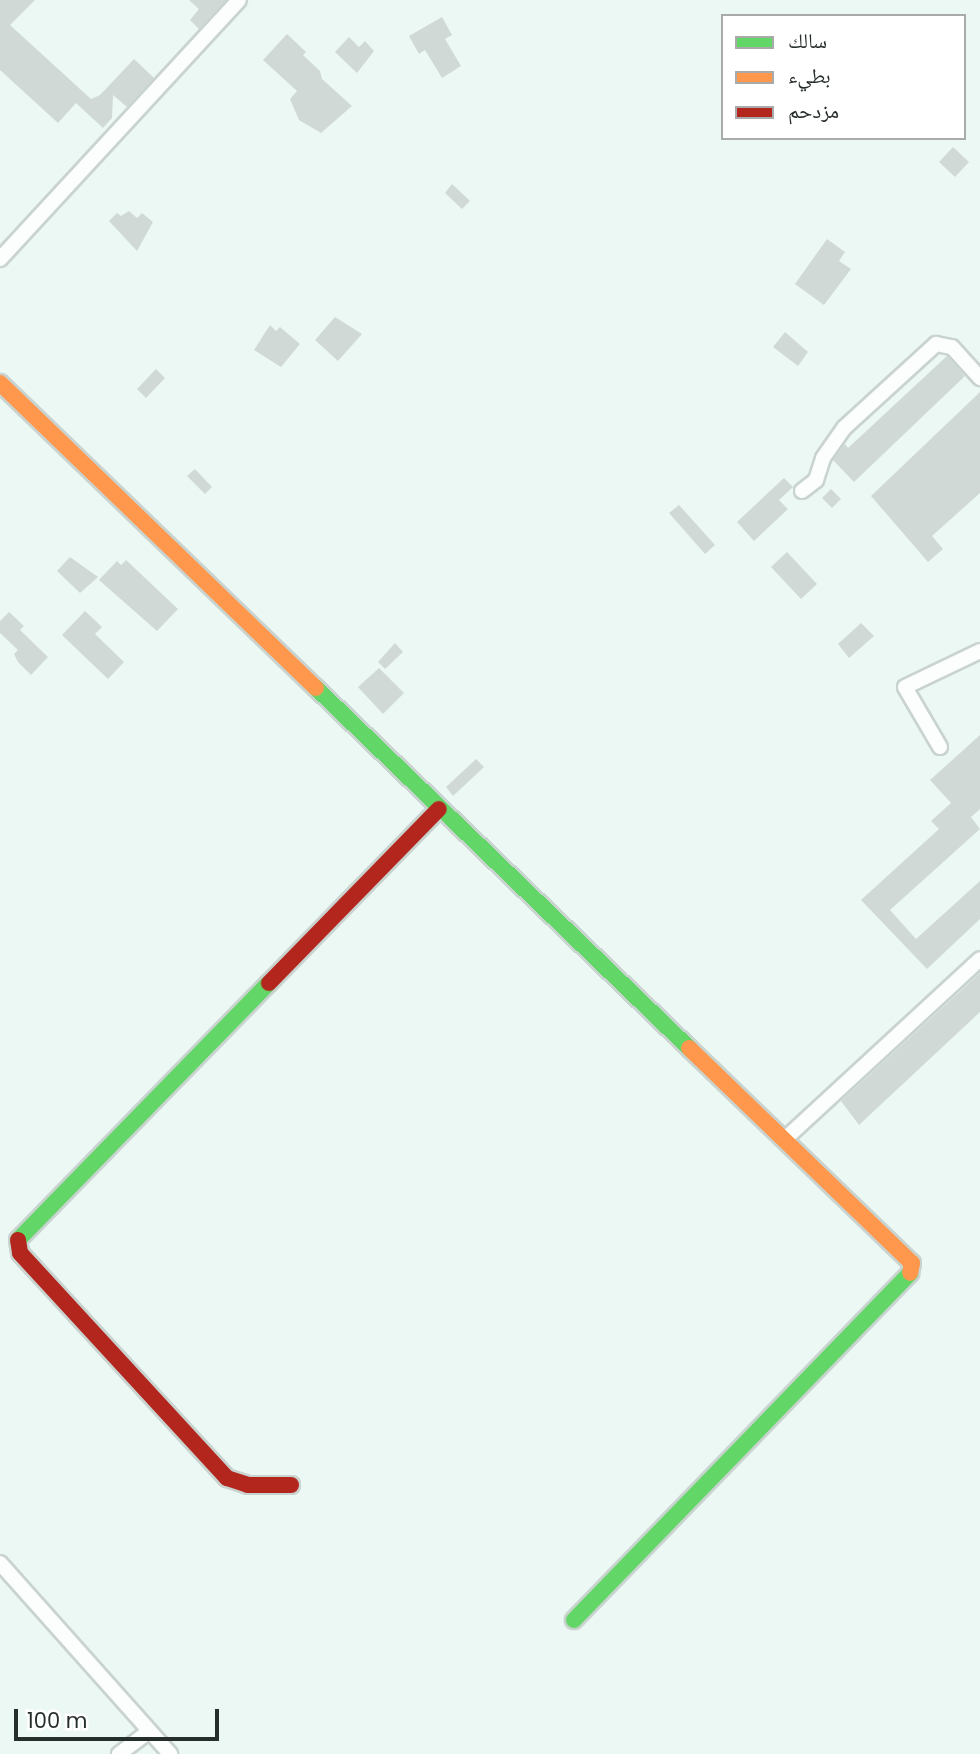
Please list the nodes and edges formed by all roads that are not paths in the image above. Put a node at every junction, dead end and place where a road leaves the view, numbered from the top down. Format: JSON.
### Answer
{"nodes":[{"id":1,"x":237,"y":1,"type":"edge"},
{"id":2,"x":0,"y":259,"type":"edge"},
{"id":3,"x":980,"y":377,"type":"edge"},
{"id":4,"x":0,"y":383,"type":"edge"},
{"id":5,"x":802,"y":491,"type":"dead end"},
{"id":6,"x":980,"y":651,"type":"edge"},
{"id":7,"x":940,"y":747,"type":"dead end"},
{"id":8,"x":439,"y":809,"type":"junction"},
{"id":9,"x":980,"y":959,"type":"edge"},
{"id":10,"x":785,"y":1139,"type":"junction"},
{"id":11,"x":291,"y":1485,"type":"dead end"},
{"id":12,"x":0,"y":1563,"type":"edge"},
{"id":13,"x":574,"y":1620,"type":"dead end"},
{"id":14,"x":149,"y":1731,"type":"junction"},
{"id":15,"x":119,"y":1754,"type":"edge"},
{"id":16,"x":170,"y":1754,"type":"edge"}],
"edges":[{"from":1,"to":2,"type":"street"},
{"from":3,"to":5,"type":"street"},
{"from":4,"to":8,"type":"street"},
{"from":6,"to":7,"type":"street"},
{"from":8,"to":10,"type":"street"},
{"from":8,"to":11,"type":"street"},
{"from":9,"to":10,"type":"street"},
{"from":10,"to":13,"type":"street"},
{"from":12,"to":14,"type":"street"},
{"from":14,"to":15,"type":"street"},
{"from":14,"to":16,"type":"street"}]}
